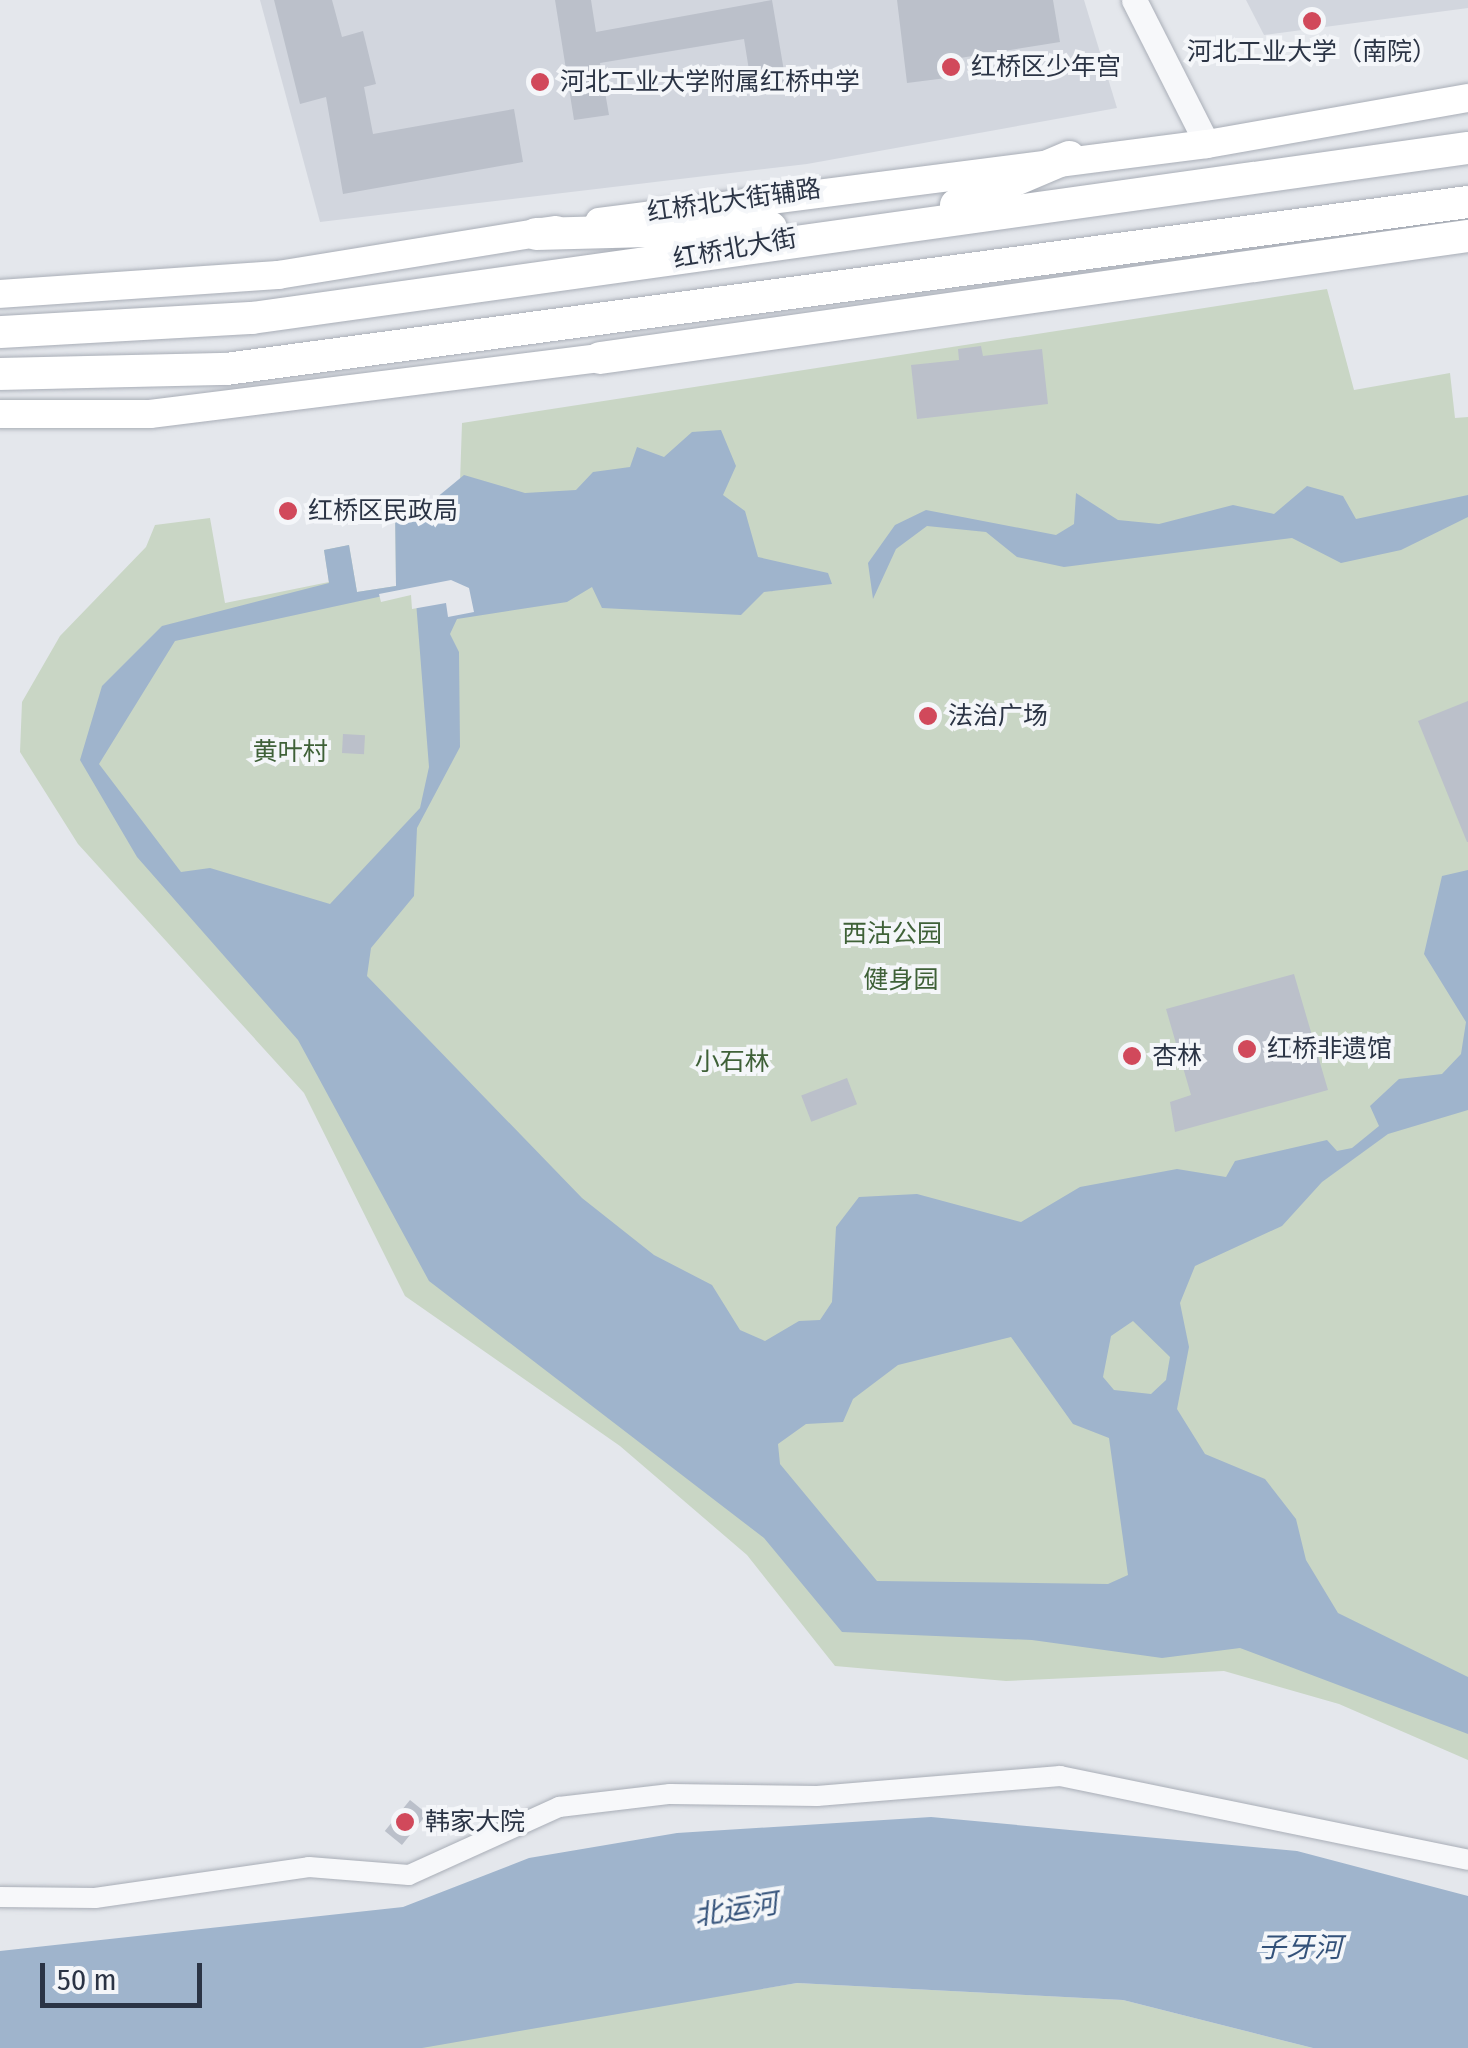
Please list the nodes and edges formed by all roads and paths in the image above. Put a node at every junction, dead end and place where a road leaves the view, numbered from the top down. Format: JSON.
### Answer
{"nodes":[{"id":1,"x":1134,"y":0,"type":"edge"},
{"id":2,"x":1468,"y":98,"type":"edge"},
{"id":3,"x":1206,"y":144,"type":"junction"},
{"id":4,"x":1468,"y":148,"type":"edge"},
{"id":5,"x":1069,"y":157,"type":"junction"},
{"id":6,"x":1468,"y":202,"type":"edge"},
{"id":7,"x":924,"y":218,"type":"junction"},
{"id":8,"x":840,"y":230,"type":"junction"},
{"id":9,"x":536,"y":234,"type":"junction"},
{"id":10,"x":1468,"y":236,"type":"edge"},
{"id":11,"x":0,"y":294,"type":"edge"},
{"id":12,"x":807,"y":296,"type":"junction"},
{"id":13,"x":0,"y":332,"type":"edge"},
{"id":14,"x":600,"y":358,"type":"junction"},
{"id":15,"x":0,"y":374,"type":"edge"},
{"id":16,"x":0,"y":414,"type":"edge"},
{"id":17,"x":1468,"y":1860,"type":"edge"},
{"id":18,"x":0,"y":1898,"type":"edge"}],
"edges":[{"from":1,"to":3,"type":"street"},
{"from":2,"to":3,"type":"main road","name":"红桥北大街辅路"},
{"from":3,"to":5,"type":"main road","name":"红桥北大街辅路"},
{"from":4,"to":7,"type":"main road","name":"红桥北大街"},
{"from":5,"to":7,"type":"main road"},
{"from":5,"to":9,"type":"main road","name":"红桥北大街辅路"},
{"from":6,"to":12,"type":"main road","name":"红桥北大街"},
{"from":7,"to":8,"type":"main road","name":"红桥北大街"},
{"from":8,"to":9,"type":"main road"},
{"from":8,"to":13,"type":"main road","name":"红桥北大街"},
{"from":9,"to":11,"type":"main road","name":"红桥北大街辅路"},
{"from":10,"to":14,"type":"main road"},
{"from":12,"to":14,"type":"main road"},
{"from":12,"to":15,"type":"main road","name":"红桥北大街"},
{"from":14,"to":16,"type":"main road"},
{"from":17,"to":18,"type":"street"}]}
